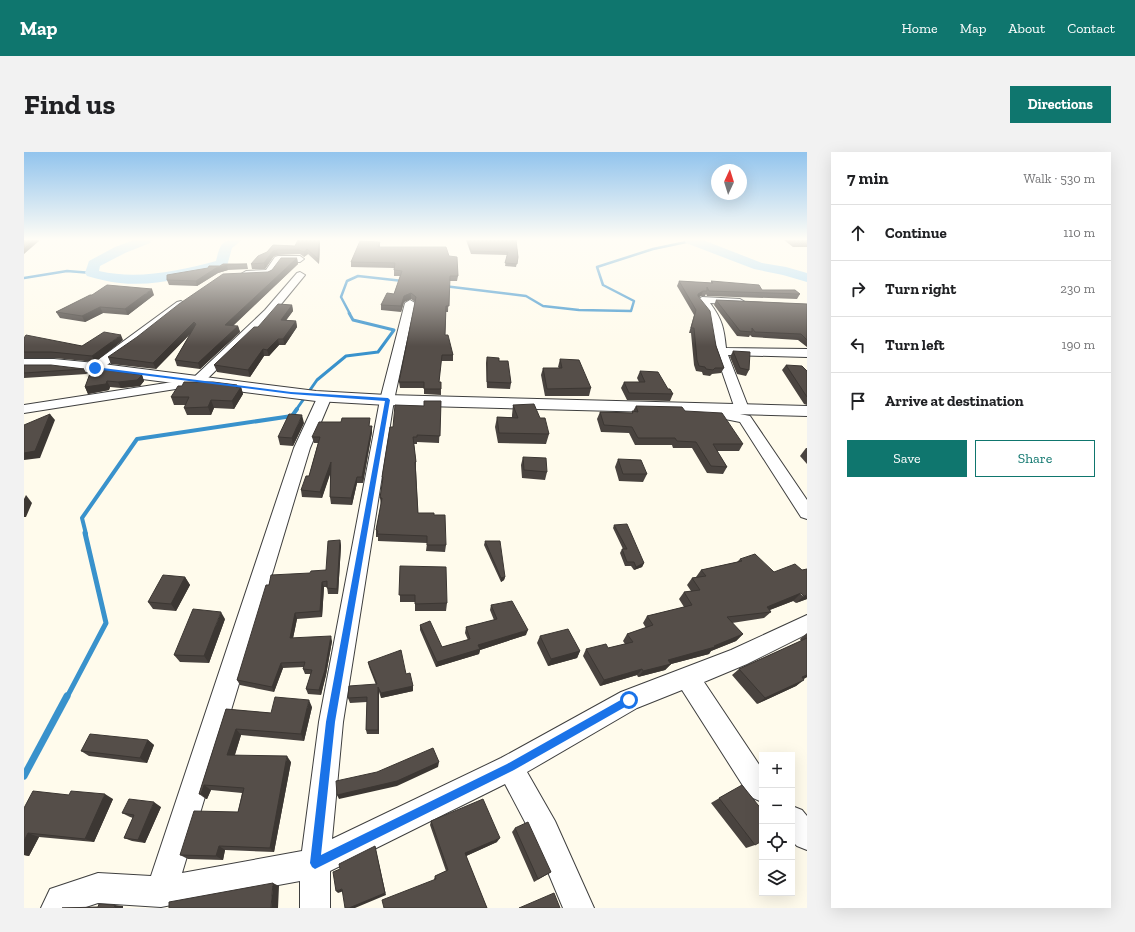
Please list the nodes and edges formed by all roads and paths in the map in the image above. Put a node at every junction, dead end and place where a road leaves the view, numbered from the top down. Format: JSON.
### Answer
{"nodes":[{"id":1,"x":300,"y":275,"type":"dead end"},
{"id":2,"x":188,"y":299,"type":"edge"},
{"id":3,"x":410,"y":303,"type":"dead end"},
{"id":4,"x":750,"y":303,"type":"edge"},
{"id":5,"x":721,"y":351,"type":"junction"},
{"id":6,"x":807,"y":353,"type":"edge"},
{"id":7,"x":24,"y":364,"type":"edge"},
{"id":8,"x":95,"y":368,"type":"junction"},
{"id":9,"x":196,"y":382,"type":"junction"},
{"id":10,"x":320,"y":396,"type":"junction"},
{"id":11,"x":90,"y":398,"type":"junction"},
{"id":12,"x":388,"y":400,"type":"junction"},
{"id":13,"x":686,"y":407,"type":"junction"},
{"id":14,"x":24,"y":409,"type":"edge"},
{"id":15,"x":742,"y":409,"type":"junction"},
{"id":16,"x":807,"y":411,"type":"edge"},
{"id":17,"x":44,"y":419,"type":"edge"},
{"id":18,"x":807,"y":513,"type":"edge"},
{"id":19,"x":807,"y":624,"type":"edge"},
{"id":20,"x":687,"y":677,"type":"junction"},
{"id":21,"x":510,"y":767,"type":"junction"},
{"id":22,"x":761,"y":788,"type":"edge"},
{"id":23,"x":795,"y":823,"type":"edge"},
{"id":24,"x":807,"y":836,"type":"edge"},
{"id":25,"x":315,"y":863,"type":"junction"},
{"id":26,"x":161,"y":892,"type":"junction"},
{"id":27,"x":56,"y":908,"type":"edge"},
{"id":28,"x":314,"y":908,"type":"edge"},
{"id":29,"x":579,"y":908,"type":"edge"}],
"edges":[{"from":1,"to":9,"type":"street"},
{"from":2,"to":8,"type":"street"},
{"from":3,"to":12,"type":"street"},
{"from":4,"to":5,"type":"street"},
{"from":5,"to":6,"type":"street"},
{"from":5,"to":15,"type":"street"},
{"from":7,"to":8,"type":"street"},
{"from":8,"to":9,"type":"street"},
{"from":9,"to":10,"type":"street"},
{"from":9,"to":11,"type":"street"},
{"from":10,"to":12,"type":"street"},
{"from":10,"to":26,"type":"street"},
{"from":11,"to":14,"type":"street"},
{"from":11,"to":17,"type":"street"},
{"from":12,"to":13,"type":"street"},
{"from":12,"to":25,"type":"street"},
{"from":13,"to":15,"type":"street"},
{"from":13,"to":18,"type":"street"},
{"from":15,"to":16,"type":"street"},
{"from":19,"to":20,"type":"street"},
{"from":20,"to":21,"type":"street"},
{"from":20,"to":22,"type":"street"},
{"from":21,"to":25,"type":"street"},
{"from":21,"to":29,"type":"street"},
{"from":23,"to":24,"type":"street"},
{"from":25,"to":26,"type":"street"},
{"from":25,"to":28,"type":"street"},
{"from":26,"to":27,"type":"street"}]}
